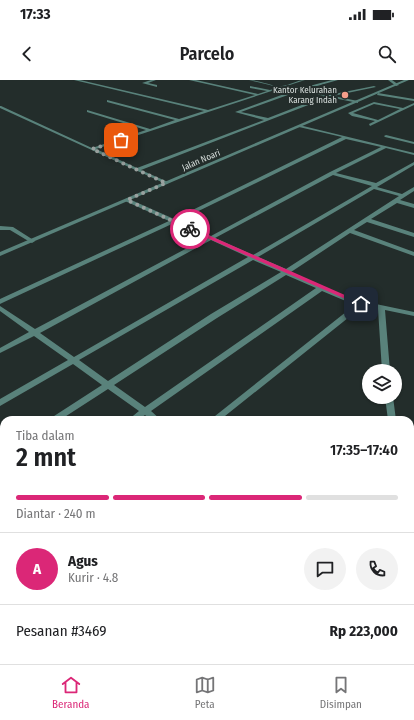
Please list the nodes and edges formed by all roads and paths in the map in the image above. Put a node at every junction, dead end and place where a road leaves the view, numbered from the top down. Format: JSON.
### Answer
{"nodes":[{"id":1,"x":76,"y":80,"type":"edge"},
{"id":2,"x":154,"y":80,"type":"edge"},
{"id":3,"x":191,"y":80,"type":"edge"},
{"id":4,"x":251,"y":80,"type":"edge"},
{"id":5,"x":303,"y":80,"type":"edge"},
{"id":6,"x":336,"y":80,"type":"edge"},
{"id":7,"x":390,"y":80,"type":"edge"},
{"id":8,"x":407,"y":80,"type":"edge"},
{"id":9,"x":397,"y":85,"type":"junction"},
{"id":10,"x":156,"y":86,"type":"dead end"},
{"id":11,"x":251,"y":87,"type":"dead end"},
{"id":12,"x":283,"y":87,"type":"junction"},
{"id":13,"x":374,"y":87,"type":"dead end"},
{"id":14,"x":299,"y":90,"type":"junction"},
{"id":15,"x":270,"y":91,"type":"junction"},
{"id":16,"x":378,"y":94,"type":"junction"},
{"id":17,"x":257,"y":95,"type":"junction"},
{"id":18,"x":331,"y":97,"type":"junction"},
{"id":19,"x":414,"y":100,"type":"edge"},
{"id":20,"x":108,"y":101,"type":"dead end"},
{"id":21,"x":357,"y":102,"type":"junction"},
{"id":22,"x":414,"y":104,"type":"edge"},
{"id":23,"x":349,"y":106,"type":"junction"},
{"id":24,"x":1,"y":108,"type":"edge"},
{"id":25,"x":359,"y":108,"type":"junction"},
{"id":26,"x":403,"y":109,"type":"junction"},
{"id":27,"x":88,"y":111,"type":"dead end"},
{"id":28,"x":208,"y":111,"type":"junction"},
{"id":29,"x":269,"y":120,"type":"junction"},
{"id":30,"x":179,"y":121,"type":"junction"},
{"id":31,"x":378,"y":121,"type":"junction"},
{"id":32,"x":370,"y":125,"type":"dead end"},
{"id":33,"x":300,"y":126,"type":"junction"},
{"id":34,"x":151,"y":130,"type":"junction"},
{"id":35,"x":386,"y":136,"type":"dead end"},
{"id":36,"x":346,"y":137,"type":"junction"},
{"id":37,"x":414,"y":143,"type":"edge"},
{"id":38,"x":384,"y":147,"type":"junction"},
{"id":39,"x":92,"y":149,"type":"junction"},
{"id":40,"x":414,"y":154,"type":"edge"},
{"id":41,"x":414,"y":162,"type":"edge"},
{"id":42,"x":137,"y":170,"type":"junction"},
{"id":43,"x":332,"y":173,"type":"junction"},
{"id":44,"x":166,"y":183,"type":"junction"},
{"id":45,"x":374,"y":186,"type":"junction"},
{"id":46,"x":413,"y":191,"type":"edge"},
{"id":47,"x":403,"y":196,"type":"junction"},
{"id":48,"x":127,"y":200,"type":"junction"},
{"id":49,"x":397,"y":201,"type":"junction"},
{"id":50,"x":414,"y":206,"type":"edge"},
{"id":51,"x":367,"y":220,"type":"junction"},
{"id":52,"x":174,"y":221,"type":"junction"},
{"id":53,"x":0,"y":228,"type":"edge"},
{"id":54,"x":350,"y":231,"type":"junction"},
{"id":55,"x":414,"y":235,"type":"edge"},
{"id":56,"x":212,"y":238,"type":"junction"},
{"id":57,"x":32,"y":241,"type":"junction"},
{"id":58,"x":0,"y":254,"type":"edge"},
{"id":59,"x":414,"y":254,"type":"edge"},
{"id":60,"x":252,"y":256,"type":"junction"},
{"id":61,"x":286,"y":272,"type":"junction"},
{"id":62,"x":321,"y":288,"type":"junction"},
{"id":63,"x":0,"y":302,"type":"edge"},
{"id":64,"x":361,"y":304,"type":"junction"},
{"id":65,"x":0,"y":308,"type":"edge"},
{"id":66,"x":382,"y":308,"type":"junction"},
{"id":67,"x":414,"y":314,"type":"edge"},
{"id":68,"x":34,"y":332,"type":"junction"},
{"id":69,"x":0,"y":351,"type":"edge"},
{"id":70,"x":73,"y":360,"type":"junction"},
{"id":71,"x":386,"y":364,"type":"edge"},
{"id":72,"x":107,"y":386,"type":"junction"},
{"id":73,"x":0,"y":403,"type":"edge"},
{"id":74,"x":390,"y":404,"type":"edge"},
{"id":75,"x":144,"y":411,"type":"junction"},
{"id":76,"x":60,"y":416,"type":"edge"},
{"id":77,"x":137,"y":416,"type":"edge"},
{"id":78,"x":151,"y":416,"type":"edge"},
{"id":79,"x":219,"y":416,"type":"edge"},
{"id":80,"x":391,"y":416,"type":"edge"}],
"edges":[{"from":1,"to":28,"type":"street"},
{"from":2,"to":10,"type":"street"},
{"from":3,"to":17,"type":"street"},
{"from":4,"to":12,"type":"street"},
{"from":5,"to":12,"type":"street"},
{"from":6,"to":14,"type":"street"},
{"from":7,"to":9,"type":"street"},
{"from":8,"to":9,"type":"street","name":"Jalan Noari"},
{"from":9,"to":16,"type":"street","name":"Jalan Noari"},
{"from":11,"to":15,"type":"street"},
{"from":12,"to":14,"type":"street"},
{"from":12,"to":15,"type":"street"},
{"from":13,"to":18,"type":"street"},
{"from":14,"to":18,"type":"street"},
{"from":14,"to":29,"type":"street"},
{"from":15,"to":17,"type":"street"},
{"from":16,"to":19,"type":"street"},
{"from":16,"to":21,"type":"street","name":"Jalan Noari"},
{"from":17,"to":28,"type":"street"},
{"from":18,"to":21,"type":"street"},
{"from":18,"to":29,"type":"street"},
{"from":20,"to":30,"type":"street"},
{"from":21,"to":23,"type":"street","name":"Jalan Noari"},
{"from":22,"to":26,"type":"street"},
{"from":23,"to":25,"type":"street"},
{"from":23,"to":33,"type":"street","name":"Jalan Noari"},
{"from":24,"to":39,"type":"street"},
{"from":25,"to":26,"type":"street"},
{"from":25,"to":31,"type":"street"},
{"from":26,"to":31,"type":"street"},
{"from":27,"to":34,"type":"street"},
{"from":28,"to":30,"type":"street"},
{"from":29,"to":42,"type":"street"},
{"from":30,"to":34,"type":"street"},
{"from":31,"to":32,"type":"street"},
{"from":33,"to":36,"type":"street"},
{"from":33,"to":44,"type":"street","name":"Jalan Noari"},
{"from":34,"to":39,"type":"street"},
{"from":35,"to":37,"type":"street"},
{"from":36,"to":38,"type":"street"},
{"from":36,"to":52,"type":"street"},
{"from":38,"to":40,"type":"street"},
{"from":38,"to":43,"type":"street"},
{"from":39,"to":42,"type":"street"},
{"from":41,"to":45,"type":"street"},
{"from":42,"to":44,"type":"street"},
{"from":43,"to":45,"type":"street"},
{"from":43,"to":56,"type":"street"},
{"from":44,"to":48,"type":"street","name":"Jalan Noari"},
{"from":45,"to":47,"type":"street"},
{"from":45,"to":60,"type":"street"},
{"from":46,"to":47,"type":"street"},
{"from":47,"to":49,"type":"street"},
{"from":48,"to":52,"type":"street"},
{"from":48,"to":57,"type":"street","name":"Jalan Noari"},
{"from":49,"to":50,"type":"street"},
{"from":49,"to":51,"type":"street"},
{"from":51,"to":54,"type":"street"},
{"from":51,"to":55,"type":"street"},
{"from":52,"to":56,"type":"street"},
{"from":52,"to":63,"type":"street"},
{"from":53,"to":57,"type":"street"},
{"from":54,"to":59,"type":"street"},
{"from":54,"to":61,"type":"street"},
{"from":56,"to":60,"type":"street"},
{"from":56,"to":68,"type":"street"},
{"from":57,"to":58,"type":"street","name":"Jalan Noari"},
{"from":60,"to":61,"type":"street"},
{"from":60,"to":70,"type":"street"},
{"from":61,"to":62,"type":"street"},
{"from":61,"to":72,"type":"street"},
{"from":62,"to":64,"type":"street"},
{"from":62,"to":75,"type":"street"},
{"from":64,"to":66,"type":"street"},
{"from":64,"to":79,"type":"street"},
{"from":65,"to":68,"type":"street"},
{"from":66,"to":67,"type":"street"},
{"from":66,"to":71,"type":"street"},
{"from":68,"to":69,"type":"street"},
{"from":68,"to":70,"type":"street"},
{"from":70,"to":72,"type":"street"},
{"from":70,"to":73,"type":"street"},
{"from":72,"to":75,"type":"street"},
{"from":72,"to":76,"type":"street"},
{"from":74,"to":80,"type":"street"},
{"from":75,"to":77,"type":"street"},
{"from":75,"to":78,"type":"street"}]}
